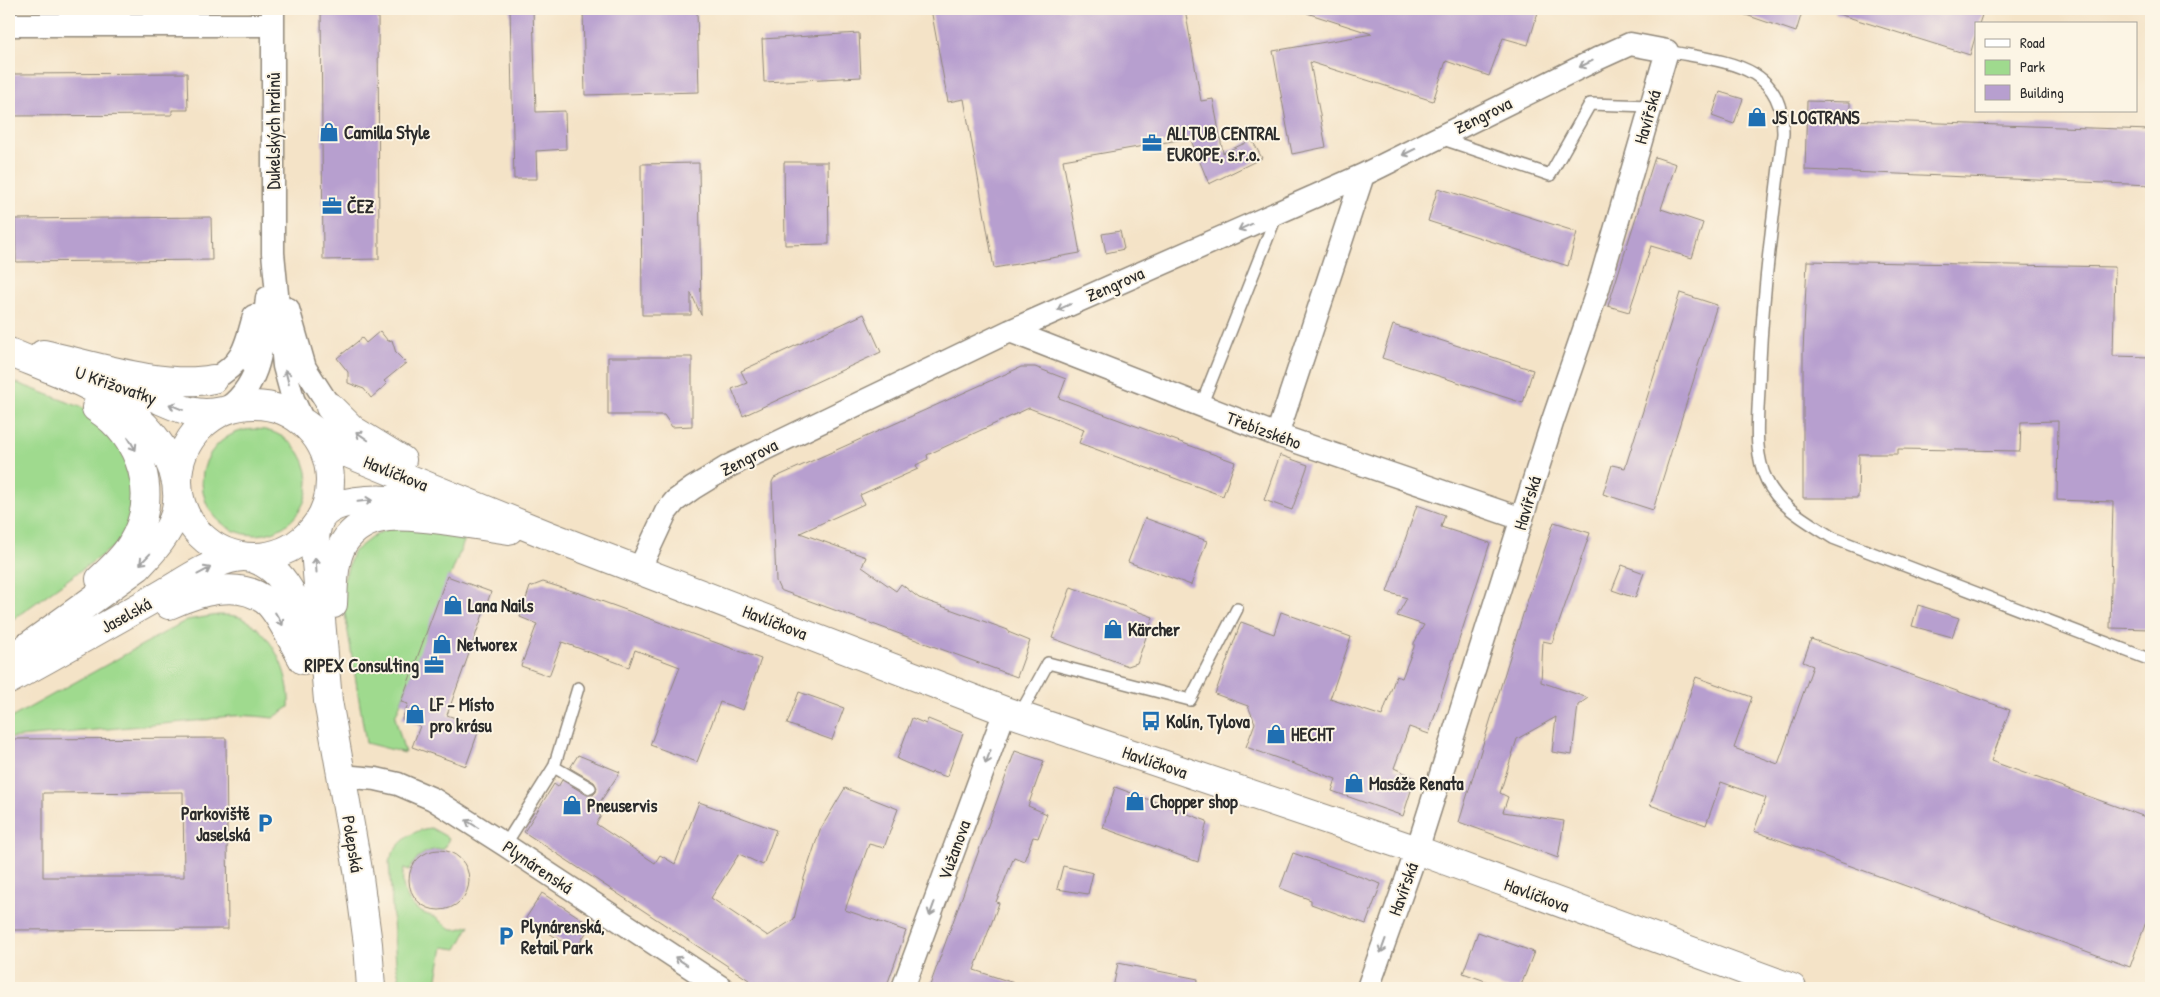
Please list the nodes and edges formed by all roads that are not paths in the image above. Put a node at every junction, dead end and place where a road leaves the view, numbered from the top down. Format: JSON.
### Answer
{"nodes":[{"id":1,"x":273,"y":17,"type":"edge"},
{"id":2,"x":9,"y":25,"type":"edge"},
{"id":3,"x":1667,"y":51,"type":"junction"},
{"id":4,"x":1650,"y":106,"type":"junction"},
{"id":5,"x":1438,"y":137,"type":"junction"},
{"id":6,"x":1363,"y":175,"type":"junction"},
{"id":7,"x":1278,"y":212,"type":"junction"},
{"id":8,"x":273,"y":253,"type":"junction"},
{"id":9,"x":1010,"y":331,"type":"junction"},
{"id":10,"x":9,"y":350,"type":"edge"},
{"id":11,"x":213,"y":379,"type":"joint"},
{"id":12,"x":1201,"y":406,"type":"junction"},
{"id":13,"x":330,"y":407,"type":"joint"},
{"id":14,"x":223,"y":411,"type":"junction"},
{"id":15,"x":304,"y":423,"type":"junction"},
{"id":16,"x":1277,"y":435,"type":"junction"},
{"id":17,"x":177,"y":485,"type":"junction"},
{"id":18,"x":321,"y":518,"type":"junction"},
{"id":19,"x":1522,"y":519,"type":"junction"},
{"id":20,"x":550,"y":536,"type":"junction"},
{"id":21,"x":245,"y":557,"type":"junction"},
{"id":22,"x":639,"y":570,"type":"junction"},
{"id":23,"x":1237,"y":609,"type":"dead end"},
{"id":24,"x":2151,"y":660,"type":"edge"},
{"id":25,"x":10,"y":669,"type":"edge"},
{"id":26,"x":578,"y":688,"type":"dead end"},
{"id":27,"x":328,"y":701,"type":"junction"},
{"id":28,"x":1012,"y":714,"type":"junction"},
{"id":29,"x":554,"y":767,"type":"junction"},
{"id":30,"x":341,"y":776,"type":"junction"},
{"id":31,"x":590,"y":788,"type":"dead end"},
{"id":32,"x":505,"y":844,"type":"junction"},
{"id":33,"x":1417,"y":850,"type":"junction"},
{"id":34,"x":370,"y":988,"type":"edge"},
{"id":35,"x":722,"y":988,"type":"edge"},
{"id":36,"x":903,"y":988,"type":"edge"},
{"id":37,"x":1368,"y":988,"type":"edge"},
{"id":38,"x":1792,"y":988,"type":"edge"}],
"edges":[{"from":1,"to":2,"type":"street"},
{"from":1,"to":8,"type":"street","name":"Dukelských hrdinů"},
{"from":3,"to":4,"type":"street","name":"Havířská"},
{"from":3,"to":5,"type":"street","name":"Zengrova","one_way":true},
{"from":3,"to":24,"type":"lane"},
{"from":4,"to":5,"type":"lane"},
{"from":4,"to":19,"type":"street","name":"Havířská"},
{"from":5,"to":6,"type":"street","name":"Zengrova","one_way":true},
{"from":6,"to":7,"type":"street","name":"Zengrova"},
{"from":6,"to":16,"type":"street"},
{"from":7,"to":9,"type":"street","name":"Zengrova","one_way":true},
{"from":7,"to":12,"type":"lane"},
{"from":8,"to":11,"type":"street","name":"Dukelských hrdinů"},
{"from":8,"to":13,"type":"street","name":"Dukelských hrdinů"},
{"from":8,"to":14,"type":"street","name":"Dukelských hrdinů"},
{"from":15,"to":8,"type":"street","name":"Dukelských hrdinů","one_way":true},
{"from":9,"to":12,"type":"street","name":"Třebízského"},
{"from":9,"to":22,"type":"street","name":"Zengrova"},
{"from":10,"to":11,"type":"street"},
{"from":14,"to":10,"type":"street","name":"U Křižovatky","one_way":true},
{"from":10,"to":17,"type":"street","name":"U Křižovatky"},
{"from":10,"to":25,"type":"street","one_way":true},
{"from":12,"to":16,"type":"street","name":"Třebízského"},
{"from":20,"to":13,"type":"street","one_way":true},
{"from":14,"to":15,"type":"street"},
{"from":14,"to":17,"type":"street"},
{"from":15,"to":18,"type":"street"},
{"from":15,"to":20,"type":"street","name":"Havlíčkova"},
{"from":16,"to":19,"type":"street","name":"Třebízského"},
{"from":17,"to":21,"type":"street"},
{"from":17,"to":25,"type":"street","name":"Jaselská","one_way":true},
{"from":18,"to":20,"type":"street","name":"Havlíčkova","one_way":true},
{"from":18,"to":21,"type":"street"},
{"from":27,"to":18,"type":"street","name":"Polepská","one_way":true},
{"from":19,"to":33,"type":"street","name":"Havířská"},
{"from":20,"to":22,"type":"street","name":"Havlíčkova"},
{"from":20,"to":27,"type":"street"},
{"from":25,"to":21,"type":"street","name":"Jaselská","one_way":true},
{"from":21,"to":27,"type":"street","name":"Polepská"},
{"from":22,"to":28,"type":"street","name":"Havlíčkova"},
{"from":23,"to":28,"type":"lane"},
{"from":25,"to":27,"type":"street","one_way":true},
{"from":26,"to":29,"type":"lane"},
{"from":27,"to":30,"type":"street","name":"Polepská"},
{"from":28,"to":33,"type":"street","name":"Havlíčkova"},
{"from":28,"to":36,"type":"street","name":"Vužanova","one_way":true},
{"from":29,"to":31,"type":"lane"},
{"from":29,"to":32,"type":"lane"},
{"from":32,"to":30,"type":"street","name":"Plynárenská","one_way":true},
{"from":30,"to":34,"type":"street","name":"Polepská"},
{"from":35,"to":32,"type":"street","name":"Plynárenská","one_way":true},
{"from":33,"to":37,"type":"street","name":"Havířská","one_way":true},
{"from":33,"to":38,"type":"street","name":"Havlíčkova"}]}
